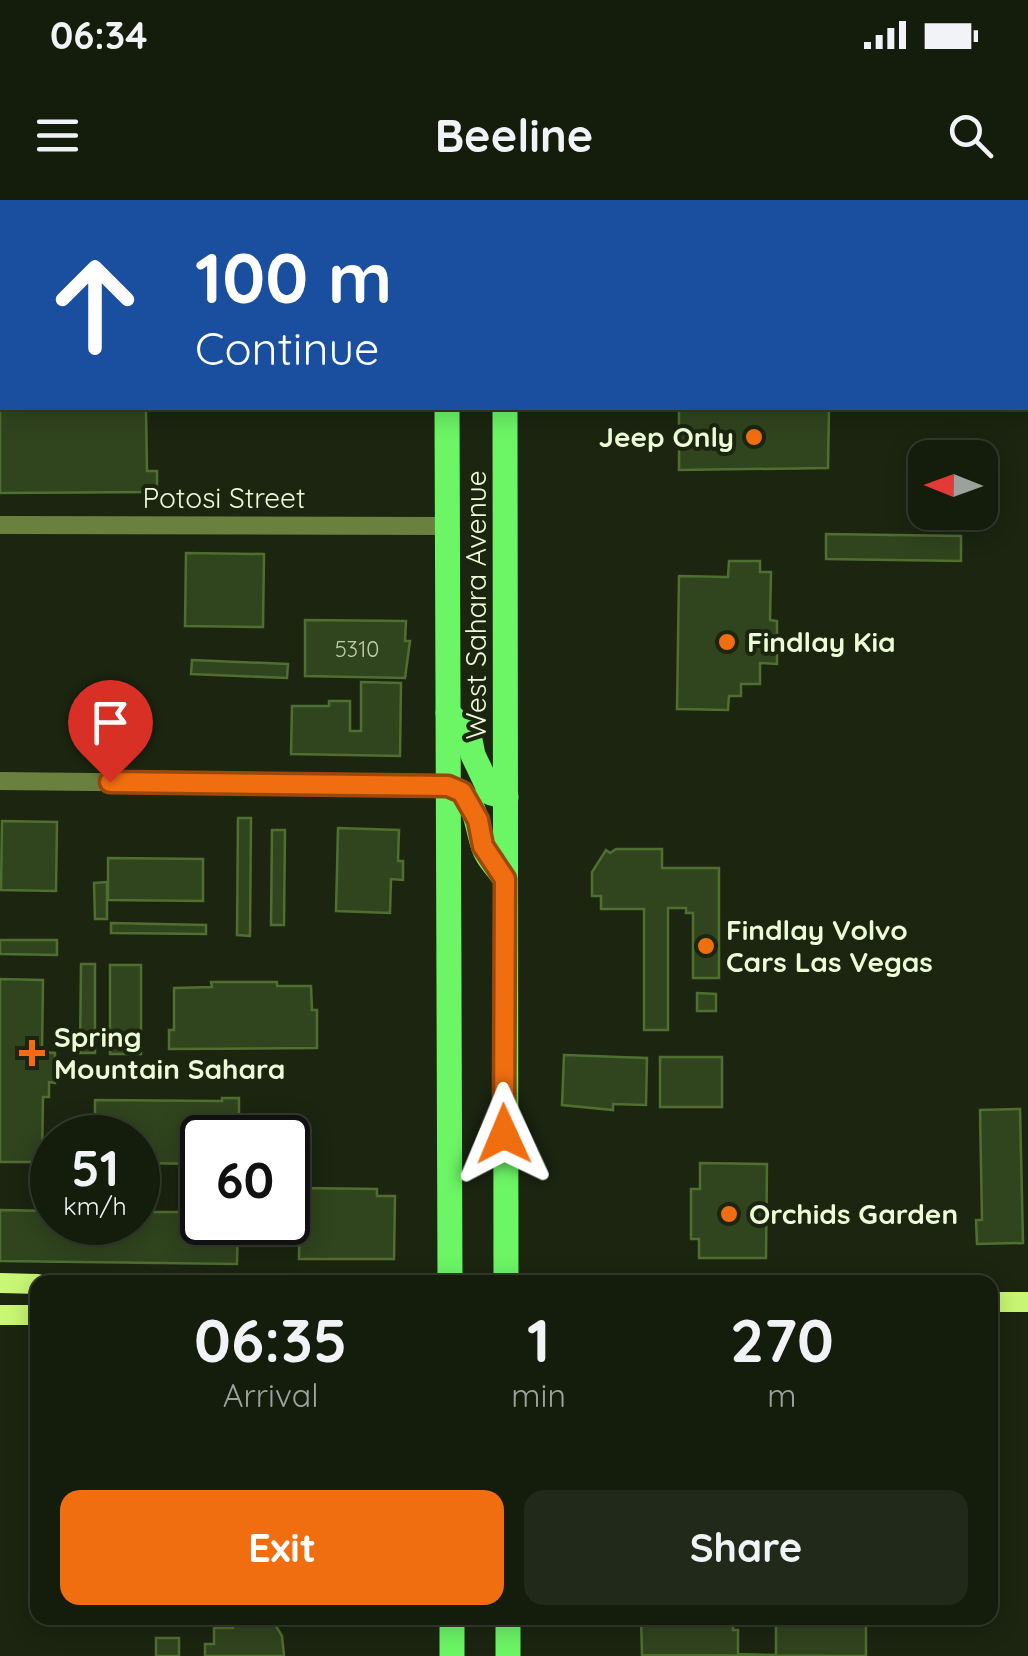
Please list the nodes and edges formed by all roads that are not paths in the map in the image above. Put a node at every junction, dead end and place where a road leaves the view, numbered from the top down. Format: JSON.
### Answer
{"nodes":[{"id":1,"x":446,"y":410,"type":"edge"},
{"id":2,"x":504,"y":410,"type":"edge"},
{"id":3,"x":0,"y":525,"type":"edge"},
{"id":4,"x":447,"y":526,"type":"junction"},
{"id":5,"x":448,"y":713,"type":"junction"},
{"id":6,"x":0,"y":781,"type":"edge"},
{"id":7,"x":448,"y":786,"type":"junction"},
{"id":8,"x":506,"y":797,"type":"junction"},
{"id":9,"x":505,"y":879,"type":"junction"},
{"id":10,"x":450,"y":1275,"type":"edge"},
{"id":11,"x":506,"y":1275,"type":"edge"},
{"id":12,"x":0,"y":1283,"type":"edge"},
{"id":13,"x":30,"y":1284,"type":"edge"},
{"id":14,"x":998,"y":1302,"type":"edge"},
{"id":15,"x":1028,"y":1302,"type":"edge"},
{"id":16,"x":30,"y":1312,"type":"edge"},
{"id":17,"x":0,"y":1315,"type":"edge"},
{"id":18,"x":452,"y":1625,"type":"edge"},
{"id":19,"x":508,"y":1625,"type":"edge"},
{"id":20,"x":452,"y":1656,"type":"edge"},
{"id":21,"x":508,"y":1656,"type":"edge"}],
"edges":[{"from":1,"to":4,"type":"main road","name":"West Sahara Avenue"},
{"from":2,"to":8,"type":"main road","name":"West Sahara Avenue"},
{"from":3,"to":4,"type":"street","name":"Potosi Street"},
{"from":4,"to":5,"type":"main road","name":"West Sahara Avenue"},
{"from":5,"to":7,"type":"main road","name":"West Sahara Avenue"},
{"from":5,"to":8,"type":"main road"},
{"from":6,"to":7,"type":"street"},
{"from":7,"to":9,"type":"main road"},
{"from":7,"to":10,"type":"main road","name":"West Sahara Avenue"},
{"from":8,"to":9,"type":"main road","name":"West Sahara Avenue"},
{"from":9,"to":11,"type":"main road","name":"West Sahara Avenue"},
{"from":12,"to":13,"type":"street"},
{"from":14,"to":15,"type":"street"},
{"from":16,"to":17,"type":"street"},
{"from":18,"to":20,"type":"main road"},
{"from":19,"to":21,"type":"main road"}]}
